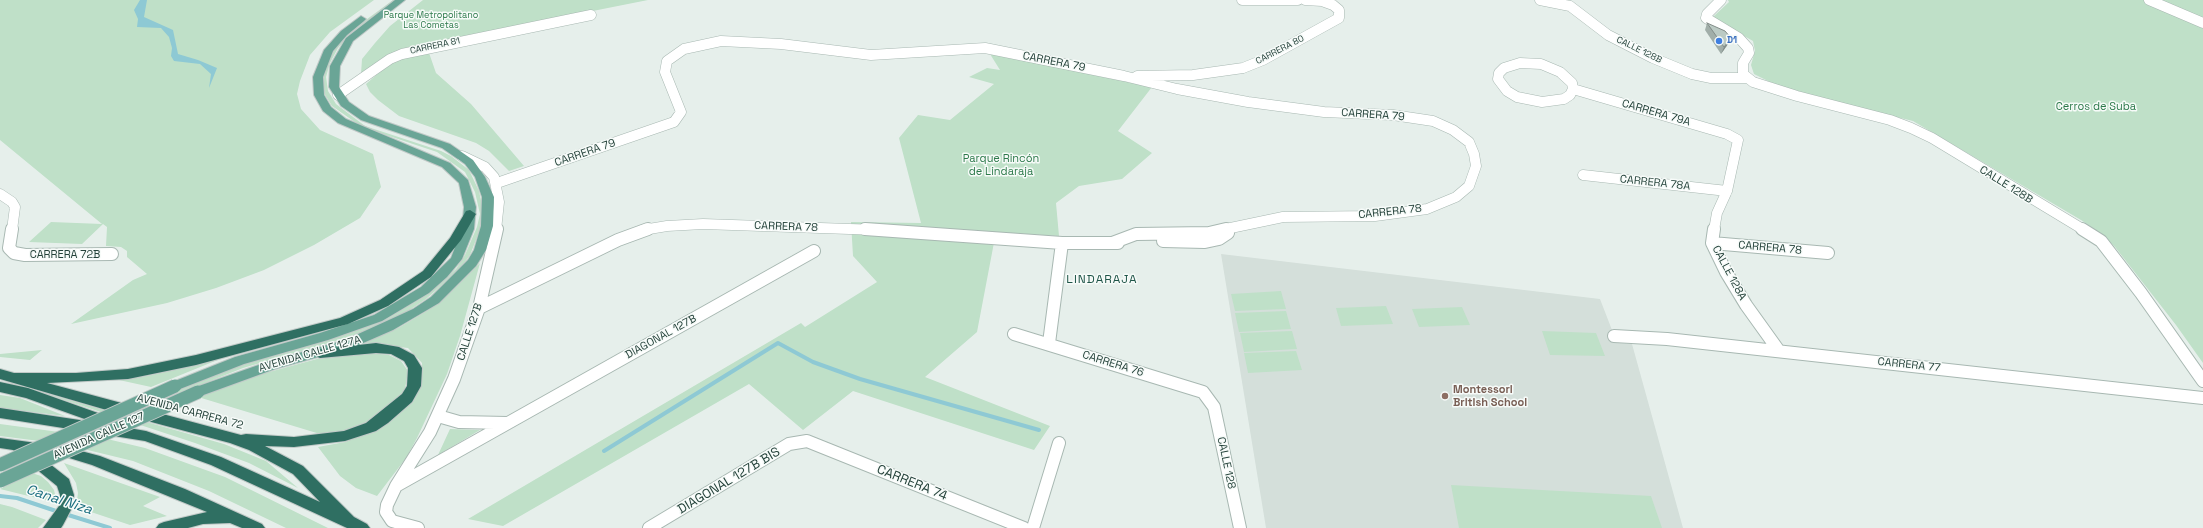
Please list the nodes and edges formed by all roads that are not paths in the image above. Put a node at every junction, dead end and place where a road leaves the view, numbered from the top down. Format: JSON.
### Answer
{"nodes":[{"id":1,"x":388,"y":0,"type":"edge"},
{"id":2,"x":401,"y":0,"type":"edge"},
{"id":3,"x":1242,"y":0,"type":"edge"},
{"id":4,"x":1298,"y":0,"type":"edge"},
{"id":5,"x":1305,"y":0,"type":"edge"},
{"id":6,"x":1540,"y":0,"type":"edge"},
{"id":7,"x":1721,"y":0,"type":"edge"},
{"id":8,"x":2149,"y":0,"type":"edge"},
{"id":9,"x":591,"y":15,"type":"dead end"},
{"id":10,"x":2203,"y":23,"type":"edge"},
{"id":11,"x":1124,"y":76,"type":"junction"},
{"id":12,"x":1746,"y":78,"type":"junction"},
{"id":13,"x":1573,"y":89,"type":"junction"},
{"id":14,"x":338,"y":95,"type":"junction"},
{"id":15,"x":1433,"y":121,"type":"joint"},
{"id":16,"x":1738,"y":140,"type":"joint"},
{"id":17,"x":462,"y":156,"type":"junction"},
{"id":18,"x":1583,"y":175,"type":"dead end"},
{"id":19,"x":497,"y":183,"type":"junction"},
{"id":20,"x":1727,"y":191,"type":"junction"},
{"id":21,"x":0,"y":194,"type":"edge"},
{"id":22,"x":470,"y":214,"type":"junction"},
{"id":23,"x":1062,"y":243,"type":"junction"},
{"id":24,"x":1712,"y":243,"type":"junction"},
{"id":25,"x":814,"y":251,"type":"dead end"},
{"id":26,"x":1828,"y":253,"type":"dead end"},
{"id":27,"x":112,"y":254,"type":"dead end"},
{"id":28,"x":479,"y":308,"type":"junction"},
{"id":29,"x":1014,"y":334,"type":"dead end"},
{"id":30,"x":1614,"y":336,"type":"dead end"},
{"id":31,"x":1049,"y":343,"type":"junction"},
{"id":32,"x":1779,"y":351,"type":"junction"},
{"id":33,"x":320,"y":353,"type":"junction"},
{"id":34,"x":2188,"y":362,"type":"junction"},
{"id":35,"x":2203,"y":364,"type":"edge"},
{"id":36,"x":0,"y":374,"type":"edge"},
{"id":37,"x":15,"y":378,"type":"junction"},
{"id":38,"x":2203,"y":381,"type":"edge"},
{"id":39,"x":175,"y":386,"type":"joint"},
{"id":40,"x":0,"y":387,"type":"edge"},
{"id":41,"x":198,"y":392,"type":"joint"},
{"id":42,"x":2203,"y":398,"type":"edge"},
{"id":43,"x":1210,"y":399,"type":"joint"},
{"id":44,"x":0,"y":414,"type":"edge"},
{"id":45,"x":438,"y":416,"type":"junction"},
{"id":46,"x":508,"y":423,"type":"junction"},
{"id":47,"x":146,"y":436,"type":"junction"},
{"id":48,"x":233,"y":438,"type":"junction"},
{"id":49,"x":800,"y":441,"type":"joint"},
{"id":50,"x":1059,"y":442,"type":"dead end"},
{"id":51,"x":6,"y":444,"type":"edge"},
{"id":52,"x":0,"y":465,"type":"edge"},
{"id":53,"x":0,"y":481,"type":"edge"},
{"id":54,"x":396,"y":486,"type":"junction"},
{"id":55,"x":234,"y":517,"type":"junction"},
{"id":56,"x":348,"y":521,"type":"junction"},
{"id":57,"x":655,"y":526,"type":"edge"},
{"id":58,"x":51,"y":528,"type":"edge"},
{"id":59,"x":164,"y":528,"type":"edge"},
{"id":60,"x":257,"y":528,"type":"edge"},
{"id":61,"x":362,"y":528,"type":"edge"},
{"id":62,"x":418,"y":528,"type":"edge"},
{"id":63,"x":1024,"y":528,"type":"edge"},
{"id":64,"x":1033,"y":528,"type":"edge"},
{"id":65,"x":1240,"y":528,"type":"edge"}],
"edges":[{"from":1,"to":22,"type":"main road","name":"AVENIDA CALLE 127A"},
{"from":2,"to":14,"type":"main road","name":"AVENIDA CALLE 127A"},
{"from":3,"to":4,"type":"street"},
{"from":5,"to":11,"type":"street","name":"CARRERA 80"},
{"from":6,"to":12,"type":"street","name":"CALLE 128B"},
{"from":7,"to":12,"type":"street"},
{"from":8,"to":10,"type":"street"},
{"from":9,"to":14,"type":"street","name":"CARRERA 81"},
{"from":11,"to":15,"type":"street","name":"CARRERA 79"},
{"from":11,"to":19,"type":"street","name":"CARRERA 79"},
{"from":12,"to":34,"type":"street","name":"CALLE 128B"},
{"from":13,"to":13,"type":"street"},
{"from":13,"to":16,"type":"street","name":"CARRERA 79A"},
{"from":14,"to":17,"type":"main road","name":"AVENIDA CALLE 127A"},
{"from":15,"to":23,"type":"street","name":"CARRERA 78"},
{"from":16,"to":20,"type":"street","name":"CALLE 128A"},
{"from":17,"to":19,"type":"street"},
{"from":17,"to":33,"type":"main road","name":"AVENIDA CALLE 127A"},
{"from":18,"to":20,"type":"street","name":"CARRERA 78A"},
{"from":19,"to":28,"type":"street","name":"CALLE 127B"},
{"from":20,"to":24,"type":"street","name":"CALLE 128A"},
{"from":21,"to":27,"type":"street","name":"CARRERA 72B"},
{"from":22,"to":37,"type":"highway"},
{"from":22,"to":39,"type":"main road","name":"AVENIDA CALLE 127A"},
{"from":23,"to":28,"type":"street","name":"CARRERA 78"},
{"from":23,"to":31,"type":"street"},
{"from":24,"to":26,"type":"street","name":"CARRERA 78"},
{"from":24,"to":32,"type":"street","name":"CALLE 128A"},
{"from":25,"to":46,"type":"street","name":"DIAGONAL 127B"},
{"from":28,"to":45,"type":"street","name":"CALLE 127B"},
{"from":29,"to":31,"type":"street","name":"CARRERA 76"},
{"from":30,"to":32,"type":"street","name":"CARRERA 77"},
{"from":31,"to":43,"type":"street","name":"CARRERA 76"},
{"from":32,"to":42,"type":"street","name":"CARRERA 77"},
{"from":33,"to":41,"type":"main road","name":"AVENIDA CALLE 127A"},
{"from":33,"to":48,"type":"highway"},
{"from":34,"to":35,"type":"street"},
{"from":34,"to":38,"type":"street","name":"CALLE 128B"},
{"from":36,"to":37,"type":"highway","name":"AVENIDA CARRERA 72"},
{"from":37,"to":48,"type":"highway","name":"AVENIDA CARRERA 72"},
{"from":39,"to":52,"type":"main road","name":"AVENIDA CALLE 127","bridge":true},
{"from":40,"to":47,"type":"highway"},
{"from":41,"to":53,"type":"main road","name":"AVENIDA CALLE 127","bridge":true},
{"from":43,"to":65,"type":"street","name":"CALLE 128"},
{"from":44,"to":47,"type":"highway","name":"AVENIDA CARRERA 72"},
{"from":45,"to":46,"type":"street"},
{"from":45,"to":54,"type":"street","name":"CALLE 127B"},
{"from":46,"to":54,"type":"street","name":"DIAGONAL 127B"},
{"from":47,"to":56,"type":"highway","name":"AVENIDA CARRERA 72"},
{"from":48,"to":56,"type":"highway","name":"AVENIDA CARRERA 72"},
{"from":49,"to":57,"type":"street","name":"DIAGONAL 127B BIS"},
{"from":49,"to":63,"type":"street","name":"CARRERA 74"},
{"from":50,"to":64,"type":"street"},
{"from":51,"to":55,"type":"highway"},
{"from":51,"to":58,"type":"highway"},
{"from":54,"to":62,"type":"street","name":"CALLE 127B"},
{"from":55,"to":59,"type":"highway"},
{"from":55,"to":60,"type":"highway"},
{"from":56,"to":61,"type":"highway","name":"AVENIDA CARRERA 72"}]}
